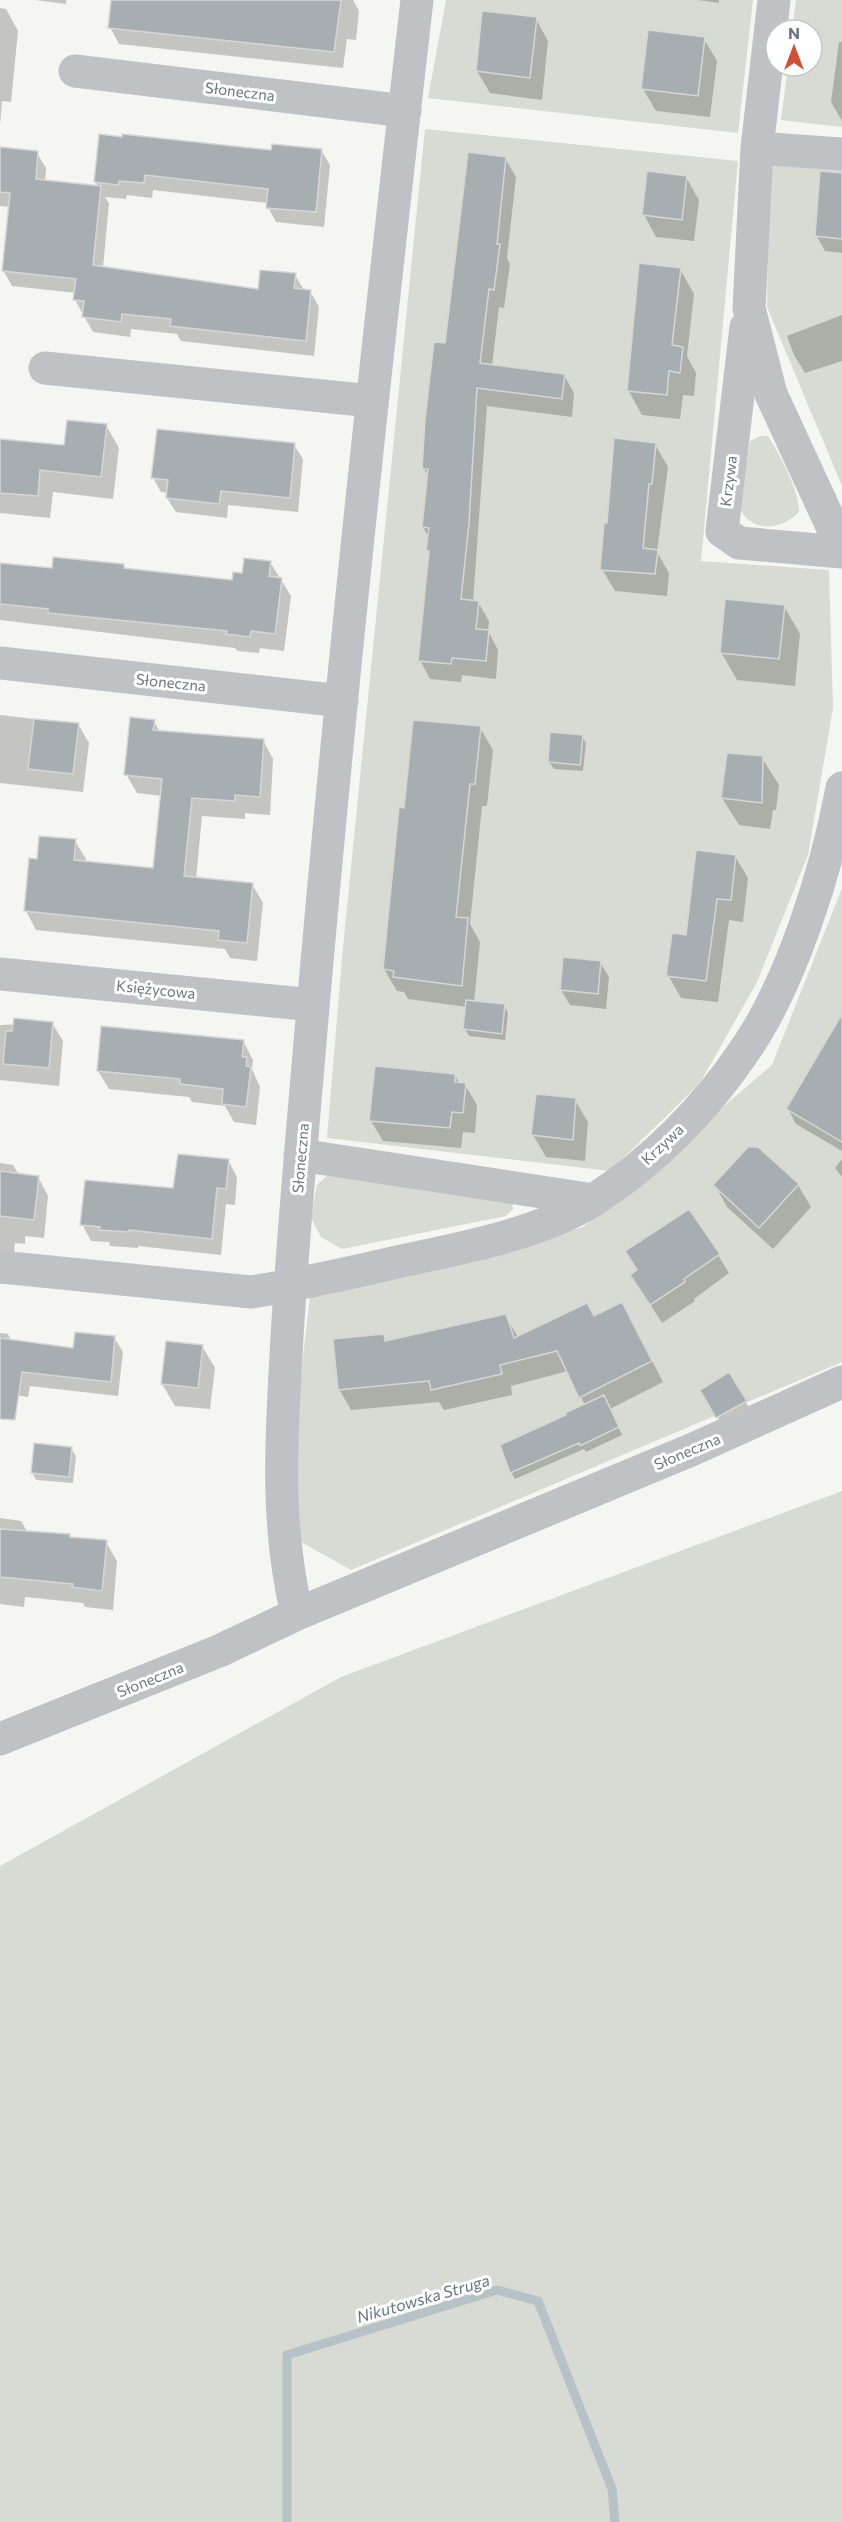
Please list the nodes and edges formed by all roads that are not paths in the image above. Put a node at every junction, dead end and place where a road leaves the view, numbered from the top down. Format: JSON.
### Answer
{"nodes":[{"id":1,"x":417,"y":0,"type":"edge"},
{"id":2,"x":774,"y":0,"type":"edge"},
{"id":3,"x":75,"y":71,"type":"dead end"},
{"id":4,"x":405,"y":111,"type":"junction"},
{"id":5,"x":757,"y":148,"type":"junction"},
{"id":6,"x":842,"y":154,"type":"edge"},
{"id":7,"x":749,"y":308,"type":"junction"},
{"id":8,"x":45,"y":368,"type":"dead end"},
{"id":9,"x":372,"y":401,"type":"junction"},
{"id":10,"x":842,"y":550,"type":"edge"},
{"id":11,"x":0,"y":663,"type":"edge"},
{"id":12,"x":342,"y":701,"type":"junction"},
{"id":13,"x":842,"y":788,"type":"edge"},
{"id":14,"x":0,"y":974,"type":"edge"},
{"id":15,"x":313,"y":1005,"type":"junction"},
{"id":16,"x":300,"y":1155,"type":"junction"},
{"id":17,"x":594,"y":1200,"type":"junction"},
{"id":18,"x":0,"y":1267,"type":"edge"},
{"id":19,"x":290,"y":1286,"type":"junction"},
{"id":20,"x":842,"y":1382,"type":"edge"},
{"id":21,"x":297,"y":1614,"type":"junction"},
{"id":22,"x":0,"y":1739,"type":"edge"}],
"edges":[{"from":1,"to":4,"type":"street","name":"Słoneczna"},
{"from":2,"to":5,"type":"street","name":"Krzywa"},
{"from":3,"to":4,"type":"street","name":"Słoneczna"},
{"from":4,"to":9,"type":"street","name":"Słoneczna"},
{"from":5,"to":6,"type":"street"},
{"from":5,"to":7,"type":"street","name":"Krzywa"},
{"from":7,"to":10,"type":"street","name":"Krzywa"},
{"from":7,"to":10,"type":"street","name":"Krzywa"},
{"from":8,"to":9,"type":"street"},
{"from":9,"to":12,"type":"street","name":"Słoneczna"},
{"from":11,"to":12,"type":"street","name":"Słoneczna"},
{"from":12,"to":15,"type":"street","name":"Słoneczna"},
{"from":13,"to":17,"type":"street","name":"Krzywa"},
{"from":14,"to":15,"type":"street","name":"Księżycowa"},
{"from":15,"to":16,"type":"street","name":"Słoneczna"},
{"from":16,"to":17,"type":"street"},
{"from":16,"to":19,"type":"street","name":"Słoneczna"},
{"from":17,"to":19,"type":"street","name":"Krzywa"},
{"from":18,"to":19,"type":"street"},
{"from":19,"to":21,"type":"street","name":"Słoneczna"},
{"from":20,"to":21,"type":"street","name":"Słoneczna"},
{"from":21,"to":22,"type":"street","name":"Słoneczna"}]}
